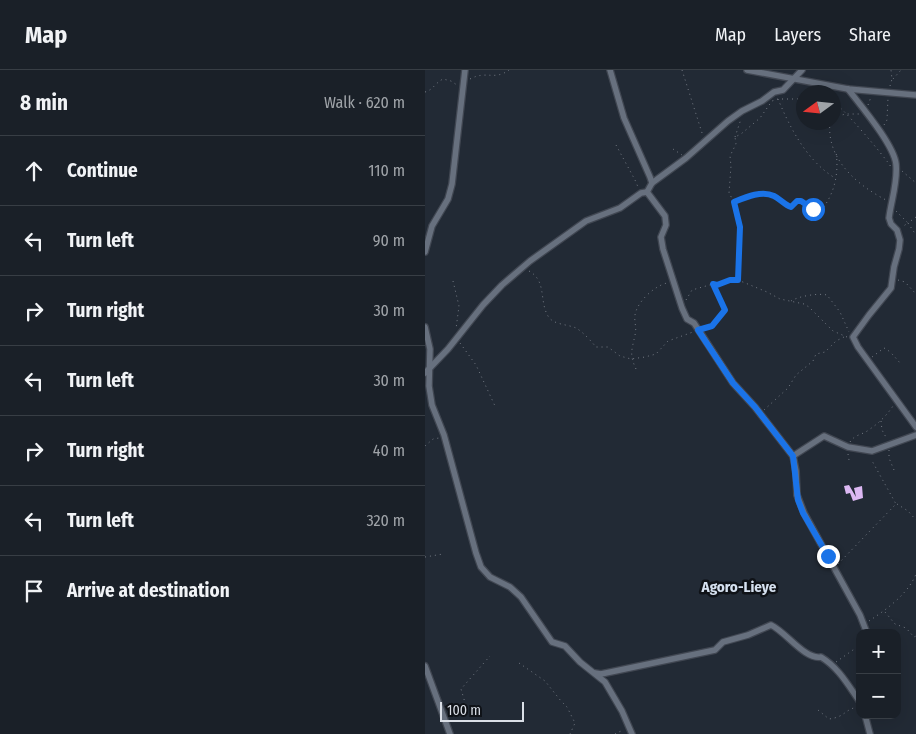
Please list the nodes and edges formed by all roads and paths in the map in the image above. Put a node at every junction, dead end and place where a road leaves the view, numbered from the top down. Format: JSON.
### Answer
{"nodes":[{"id":1,"x":465,"y":70,"type":"edge"},
{"id":2,"x":509,"y":70,"type":"edge"},
{"id":3,"x":610,"y":70,"type":"edge"},
{"id":4,"x":682,"y":70,"type":"edge"},
{"id":5,"x":747,"y":70,"type":"edge"},
{"id":6,"x":802,"y":70,"type":"edge"},
{"id":7,"x":891,"y":70,"type":"edge"},
{"id":8,"x":901,"y":70,"type":"edge"},
{"id":9,"x":793,"y":79,"type":"junction"},
{"id":10,"x":892,"y":79,"type":"junction"},
{"id":11,"x":463,"y":87,"type":"junction"},
{"id":12,"x":848,"y":89,"type":"junction"},
{"id":13,"x":425,"y":92,"type":"edge"},
{"id":14,"x":872,"y":92,"type":"junction"},
{"id":15,"x":889,"y":93,"type":"junction"},
{"id":16,"x":916,"y":95,"type":"edge"},
{"id":17,"x":767,"y":98,"type":"junction"},
{"id":18,"x":778,"y":99,"type":"junction"},
{"id":19,"x":796,"y":99,"type":"edge"},
{"id":20,"x":841,"y":108,"type":"edge"},
{"id":21,"x":742,"y":111,"type":"junction"},
{"id":22,"x":865,"y":112,"type":"junction"},
{"id":23,"x":846,"y":114,"type":"junction"},
{"id":24,"x":841,"y":115,"type":"edge"},
{"id":25,"x":830,"y":130,"type":"edge"},
{"id":26,"x":880,"y":134,"type":"junction"},
{"id":27,"x":735,"y":137,"type":"junction"},
{"id":28,"x":705,"y":142,"type":"junction"},
{"id":29,"x":616,"y":145,"type":"dead end"},
{"id":30,"x":673,"y":149,"type":"dead end"},
{"id":31,"x":836,"y":152,"type":"junction"},
{"id":32,"x":686,"y":158,"type":"junction"},
{"id":33,"x":896,"y":166,"type":"junction"},
{"id":34,"x":896,"y":176,"type":"junction"},
{"id":35,"x":836,"y":179,"type":"junction"},
{"id":36,"x":652,"y":183,"type":"junction"},
{"id":37,"x":916,"y":183,"type":"edge"},
{"id":38,"x":647,"y":192,"type":"junction"},
{"id":39,"x":637,"y":196,"type":"junction"},
{"id":40,"x":734,"y":202,"type":"junction"},
{"id":41,"x":891,"y":206,"type":"junction"},
{"id":42,"x":916,"y":217,"type":"edge"},
{"id":43,"x":908,"y":223,"type":"junction"},
{"id":44,"x":897,"y":230,"type":"junction"},
{"id":45,"x":916,"y":235,"type":"edge"},
{"id":46,"x":425,"y":252,"type":"edge"},
{"id":47,"x":526,"y":271,"type":"dead end"},
{"id":48,"x":893,"y":277,"type":"junction"},
{"id":49,"x":738,"y":280,"type":"junction"},
{"id":50,"x":453,"y":281,"type":"dead end"},
{"id":51,"x":673,"y":282,"type":"junction"},
{"id":52,"x":713,"y":284,"type":"junction"},
{"id":53,"x":916,"y":294,"type":"edge"},
{"id":54,"x":790,"y":302,"type":"junction"},
{"id":55,"x":682,"y":308,"type":"junction"},
{"id":56,"x":425,"y":327,"type":"edge"},
{"id":57,"x":698,"y":330,"type":"junction"},
{"id":58,"x":845,"y":337,"type":"junction"},
{"id":59,"x":853,"y":337,"type":"junction"},
{"id":60,"x":456,"y":340,"type":"junction"},
{"id":61,"x":631,"y":359,"type":"junction"},
{"id":62,"x":867,"y":360,"type":"junction"},
{"id":63,"x":902,"y":365,"type":"dead end"},
{"id":64,"x":430,"y":368,"type":"junction"},
{"id":65,"x":636,"y":369,"type":"dead end"},
{"id":66,"x":425,"y":373,"type":"edge"},
{"id":67,"x":897,"y":401,"type":"junction"},
{"id":68,"x":495,"y":406,"type":"dead end"},
{"id":69,"x":760,"y":414,"type":"junction"},
{"id":70,"x":916,"y":427,"type":"edge"},
{"id":71,"x":916,"y":434,"type":"edge"},
{"id":72,"x":445,"y":438,"type":"junction"},
{"id":73,"x":425,"y":446,"type":"edge"},
{"id":74,"x":848,"y":447,"type":"junction"},
{"id":75,"x":793,"y":456,"type":"junction"},
{"id":76,"x":871,"y":459,"type":"dead end"},
{"id":77,"x":849,"y":460,"type":"dead end"},
{"id":78,"x":896,"y":504,"type":"junction"},
{"id":79,"x":916,"y":520,"type":"edge"},
{"id":80,"x":443,"y":554,"type":"dead end"},
{"id":81,"x":425,"y":558,"type":"edge"},
{"id":82,"x":835,"y":569,"type":"junction"},
{"id":83,"x":916,"y":574,"type":"edge"},
{"id":84,"x":885,"y":611,"type":"junction"},
{"id":85,"x":864,"y":624,"type":"junction"},
{"id":86,"x":866,"y":629,"type":"edge"},
{"id":87,"x":916,"y":636,"type":"edge"},
{"id":88,"x":856,"y":648,"type":"edge"},
{"id":89,"x":490,"y":656,"type":"dead end"},
{"id":90,"x":519,"y":663,"type":"dead end"},
{"id":91,"x":425,"y":666,"type":"edge"},
{"id":92,"x":832,"y":666,"type":"junction"},
{"id":93,"x":593,"y":673,"type":"junction"},
{"id":94,"x":856,"y":696,"type":"edge"},
{"id":95,"x":856,"y":707,"type":"edge"},
{"id":96,"x":818,"y":710,"type":"dead end"},
{"id":97,"x":443,"y":712,"type":"junction"},
{"id":98,"x":866,"y":719,"type":"edge"},
{"id":99,"x":629,"y":727,"type":"junction"},
{"id":100,"x":450,"y":734,"type":"edge"},
{"id":101,"x":570,"y":734,"type":"edge"},
{"id":102,"x":615,"y":734,"type":"edge"},
{"id":103,"x":632,"y":734,"type":"edge"},
{"id":104,"x":870,"y":734,"type":"edge"}],
"edges":[{"from":1,"to":11,"type":"street"},
{"from":2,"to":11,"type":"path"},
{"from":3,"to":36,"type":"street"},
{"from":4,"to":28,"type":"path"},
{"from":5,"to":9,"type":"street"},
{"from":6,"to":9,"type":"street"},
{"from":7,"to":10,"type":"path"},
{"from":8,"to":10,"type":"path"},
{"from":9,"to":12,"type":"street"},
{"from":9,"to":17,"type":"street"},
{"from":10,"to":15,"type":"path"},
{"from":11,"to":13,"type":"path"},
{"from":11,"to":46,"type":"street"},
{"from":12,"to":14,"type":"street"},
{"from":12,"to":22,"type":"street"},
{"from":14,"to":15,"type":"street"},
{"from":14,"to":22,"type":"path"},
{"from":15,"to":16,"type":"street"},
{"from":15,"to":26,"type":"path"},
{"from":17,"to":18,"type":"path"},
{"from":17,"to":21,"type":"street"},
{"from":18,"to":19,"type":"path"},
{"from":18,"to":27,"type":"path"},
{"from":18,"to":35,"type":"path"},
{"from":20,"to":23,"type":"path"},
{"from":21,"to":27,"type":"path"},
{"from":21,"to":28,"type":"street"},
{"from":22,"to":23,"type":"path"},
{"from":22,"to":26,"type":"street"},
{"from":23,"to":24,"type":"path"},
{"from":23,"to":34,"type":"path"},
{"from":25,"to":31,"type":"path"},
{"from":26,"to":33,"type":"street"},
{"from":27,"to":40,"type":"path"},
{"from":28,"to":32,"type":"street"},
{"from":29,"to":39,"type":"path"},
{"from":30,"to":32,"type":"path"},
{"from":31,"to":35,"type":"path"},
{"from":31,"to":41,"type":"path"},
{"from":32,"to":36,"type":"street"},
{"from":33,"to":34,"type":"street"},
{"from":33,"to":37,"type":"path"},
{"from":34,"to":41,"type":"street"},
{"from":35,"to":40,"type":"path"},
{"from":36,"to":38,"type":"street"},
{"from":38,"to":39,"type":"street"},
{"from":38,"to":51,"type":"street"},
{"from":39,"to":60,"type":"street"},
{"from":40,"to":49,"type":"path"},
{"from":41,"to":43,"type":"path"},
{"from":41,"to":44,"type":"street"},
{"from":42,"to":43,"type":"path"},
{"from":43,"to":44,"type":"path"},
{"from":43,"to":45,"type":"path"},
{"from":44,"to":48,"type":"street"},
{"from":47,"to":61,"type":"path"},
{"from":48,"to":53,"type":"path"},
{"from":48,"to":59,"type":"street"},
{"from":49,"to":52,"type":"path"},
{"from":49,"to":54,"type":"path"},
{"from":50,"to":60,"type":"path"},
{"from":51,"to":55,"type":"street"},
{"from":51,"to":61,"type":"path"},
{"from":52,"to":55,"type":"path"},
{"from":52,"to":57,"type":"path"},
{"from":54,"to":58,"type":"path"},
{"from":54,"to":59,"type":"path"},
{"from":55,"to":57,"type":"street"},
{"from":56,"to":64,"type":"street"},
{"from":57,"to":61,"type":"path"},
{"from":57,"to":69,"type":"street"},
{"from":58,"to":59,"type":"path"},
{"from":58,"to":69,"type":"path"},
{"from":59,"to":62,"type":"street"},
{"from":60,"to":64,"type":"street"},
{"from":60,"to":68,"type":"path"},
{"from":61,"to":65,"type":"path"},
{"from":62,"to":63,"type":"path"},
{"from":62,"to":67,"type":"street"},
{"from":64,"to":66,"type":"street"},
{"from":64,"to":72,"type":"street"},
{"from":67,"to":70,"type":"street"},
{"from":67,"to":74,"type":"path"},
{"from":69,"to":75,"type":"street"},
{"from":71,"to":74,"type":"street"},
{"from":72,"to":73,"type":"path"},
{"from":72,"to":93,"type":"street"},
{"from":74,"to":75,"type":"street"},
{"from":74,"to":77,"type":"path"},
{"from":75,"to":82,"type":"street"},
{"from":76,"to":78,"type":"path"},
{"from":78,"to":79,"type":"path"},
{"from":78,"to":82,"type":"path"},
{"from":80,"to":81,"type":"path"},
{"from":82,"to":85,"type":"street"},
{"from":83,"to":84,"type":"path"},
{"from":84,"to":85,"type":"path"},
{"from":84,"to":87,"type":"path"},
{"from":85,"to":86,"type":"street"},
{"from":88,"to":92,"type":"path"},
{"from":89,"to":97,"type":"path"},
{"from":90,"to":101,"type":"path"},
{"from":91,"to":97,"type":"street"},
{"from":92,"to":93,"type":"street"},
{"from":92,"to":94,"type":"street"},
{"from":93,"to":99,"type":"street"},
{"from":95,"to":96,"type":"path"},
{"from":97,"to":100,"type":"street"},
{"from":98,"to":104,"type":"street"},
{"from":99,"to":102,"type":"path"},
{"from":99,"to":103,"type":"street"}]}
